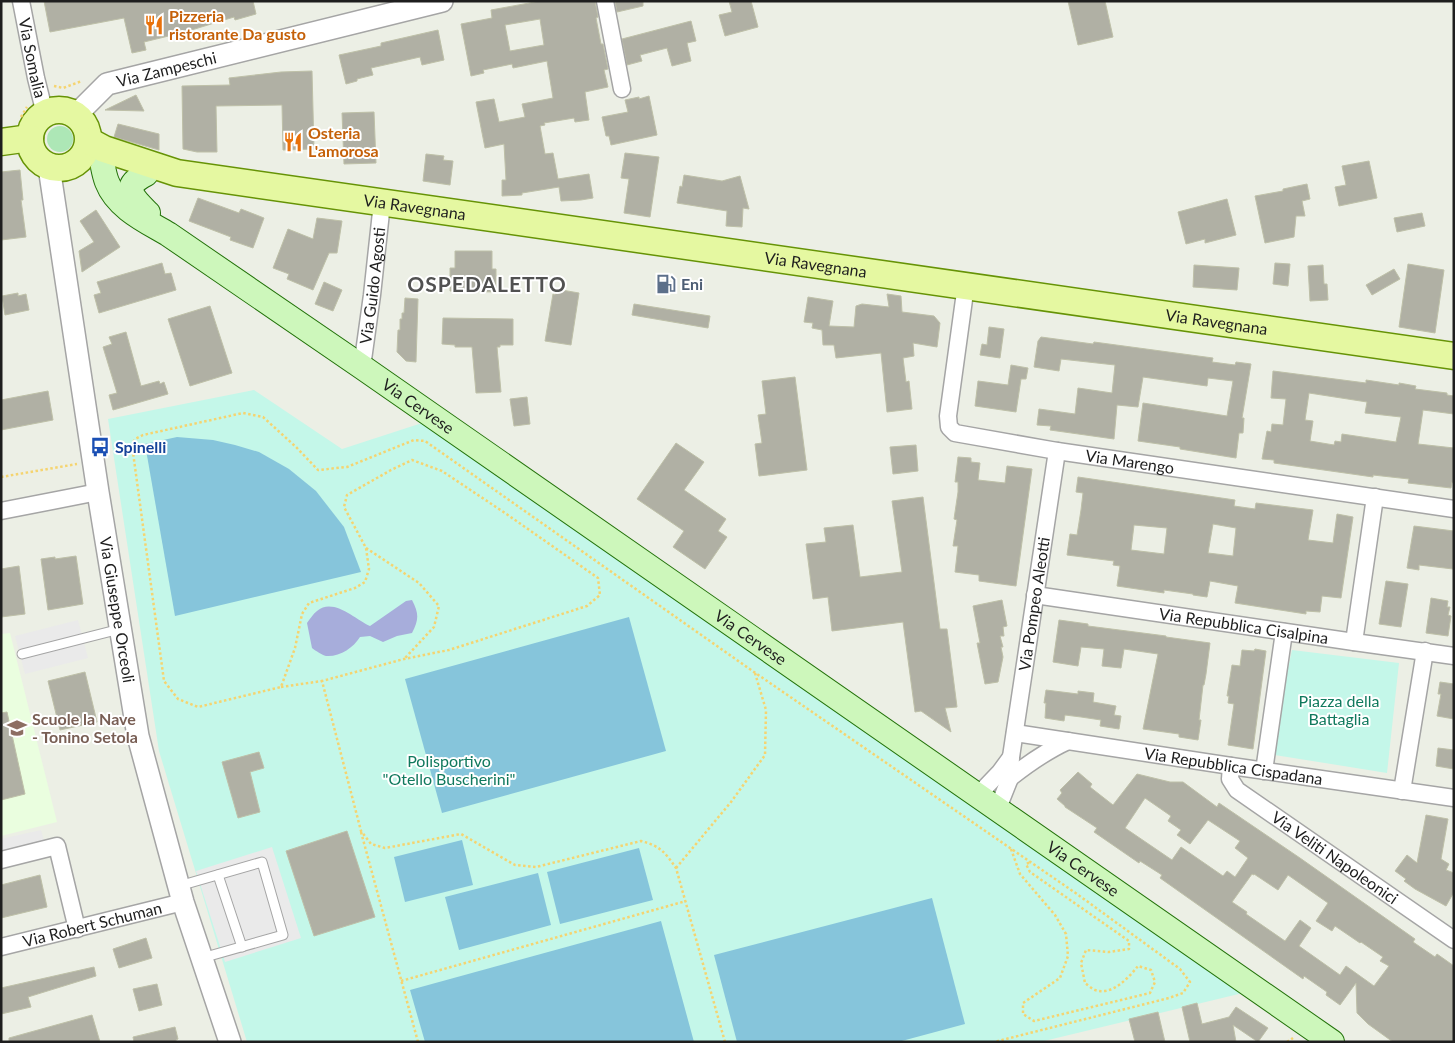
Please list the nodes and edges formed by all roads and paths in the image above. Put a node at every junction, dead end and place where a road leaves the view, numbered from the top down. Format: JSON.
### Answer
{"nodes":[{"id":1,"x":21,"y":1,"type":"edge"},
{"id":2,"x":442,"y":1,"type":"edge"},
{"id":3,"x":605,"y":1,"type":"edge"},
{"id":4,"x":622,"y":89,"type":"dead end"},
{"id":5,"x":37,"y":109,"type":"junction"},
{"id":6,"x":76,"y":115,"type":"junction"},
{"id":7,"x":23,"y":129,"type":"junction"},
{"id":8,"x":1,"y":142,"type":"edge"},
{"id":9,"x":90,"y":156,"type":"junction"},
{"id":10,"x":49,"y":167,"type":"junction"},
{"id":11,"x":177,"y":173,"type":"junction"},
{"id":12,"x":146,"y":174,"type":"junction"},
{"id":13,"x":382,"y":203,"type":"junction"},
{"id":14,"x":168,"y":234,"type":"junction"},
{"id":15,"x":966,"y":285,"type":"junction"},
{"id":16,"x":1454,"y":356,"type":"edge"},
{"id":17,"x":362,"y":367,"type":"junction"},
{"id":18,"x":1057,"y":451,"type":"junction"},
{"id":19,"x":93,"y":461,"type":"junction"},
{"id":20,"x":1,"y":477,"type":"edge"},
{"id":21,"x":98,"y":492,"type":"junction"},
{"id":22,"x":1375,"y":497,"type":"junction"},
{"id":23,"x":1454,"y":509,"type":"edge"},
{"id":24,"x":1,"y":511,"type":"edge"},
{"id":25,"x":366,"y":548,"type":"junction"},
{"id":26,"x":1035,"y":595,"type":"junction"},
{"id":27,"x":120,"y":629,"type":"junction"},
{"id":28,"x":1284,"y":632,"type":"junction"},
{"id":29,"x":1354,"y":642,"type":"junction"},
{"id":30,"x":1425,"y":651,"type":"junction"},
{"id":31,"x":22,"y":654,"type":"dead end"},
{"id":32,"x":1454,"y":656,"type":"edge"},
{"id":33,"x":404,"y":659,"type":"junction"},
{"id":34,"x":754,"y":672,"type":"junction"},
{"id":35,"x":322,"y":681,"type":"junction"},
{"id":36,"x":281,"y":687,"type":"junction"},
{"id":37,"x":1015,"y":732,"type":"junction"},
{"id":38,"x":1068,"y":741,"type":"junction"},
{"id":39,"x":1011,"y":757,"type":"junction"},
{"id":40,"x":1231,"y":766,"type":"junction"},
{"id":41,"x":1264,"y":771,"type":"junction"},
{"id":42,"x":1010,"y":778,"type":"junction"},
{"id":43,"x":1402,"y":791,"type":"junction"},
{"id":44,"x":978,"y":794,"type":"junction"},
{"id":45,"x":1454,"y":798,"type":"edge"},
{"id":46,"x":998,"y":808,"type":"junction"},
{"id":47,"x":360,"y":831,"type":"junction"},
{"id":48,"x":1011,"y":848,"type":"junction"},
{"id":49,"x":1,"y":860,"type":"edge"},
{"id":50,"x":1031,"y":862,"type":"junction"},
{"id":51,"x":676,"y":868,"type":"junction"},
{"id":52,"x":218,"y":875,"type":"junction"},
{"id":53,"x":181,"y":894,"type":"junction"},
{"id":54,"x":686,"y":901,"type":"junction"},
{"id":55,"x":77,"y":929,"type":"junction"},
{"id":56,"x":1454,"y":940,"type":"edge"},
{"id":57,"x":242,"y":946,"type":"junction"},
{"id":58,"x":1,"y":947,"type":"edge"},
{"id":59,"x":202,"y":958,"type":"junction"},
{"id":60,"x":401,"y":981,"type":"junction"},
{"id":61,"x":230,"y":1042,"type":"edge"},
{"id":62,"x":418,"y":1042,"type":"edge"},
{"id":63,"x":726,"y":1042,"type":"edge"},
{"id":64,"x":994,"y":1042,"type":"edge"},
{"id":65,"x":1332,"y":1042,"type":"edge"}],
"edges":[{"from":1,"to":5,"type":"street","name":"Via Somalia"},
{"from":2,"to":6,"type":"street","name":"Via Zampeschi"},
{"from":3,"to":4,"type":"street"},
{"from":5,"to":6,"type":"main road"},
{"from":5,"to":7,"type":"main road"},
{"from":5,"to":7,"type":"path"},
{"from":6,"to":9,"type":"main road"},
{"from":7,"to":8,"type":"main road"},
{"from":7,"to":10,"type":"main road"},
{"from":9,"to":10,"type":"main road","name":"Via Ravegnana"},
{"from":9,"to":11,"type":"main road","name":"Via Ravegnana"},
{"from":9,"to":12,"type":"main road","name":"Via Ravegnana"},
{"from":9,"to":14,"type":"main road","name":"Via Cervese"},
{"from":10,"to":19,"type":"street","name":"Via Giuseppe Orceoli"},
{"from":11,"to":12,"type":"main road","name":"Via Ravegnana"},
{"from":11,"to":13,"type":"main road","name":"Via Ravegnana"},
{"from":12,"to":14,"type":"main road","name":"Via Cervese"},
{"from":13,"to":15,"type":"main road","name":"Via Ravegnana"},
{"from":13,"to":17,"type":"street","name":"Via Guido Agosti"},
{"from":14,"to":17,"type":"main road","name":"Via Cervese"},
{"from":15,"to":16,"type":"main road","name":"Via Ravegnana"},
{"from":15,"to":18,"type":"street","name":"Via Marengo"},
{"from":17,"to":44,"type":"main road","name":"Via Cervese"},
{"from":18,"to":22,"type":"street","name":"Via Marengo"},
{"from":18,"to":26,"type":"street","name":"Via Pompeo Aleotti"},
{"from":19,"to":20,"type":"path"},
{"from":19,"to":21,"type":"street","name":"Via Giuseppe Orceoli"},
{"from":21,"to":24,"type":"street"},
{"from":21,"to":27,"type":"street","name":"Via Giuseppe Orceoli"},
{"from":22,"to":23,"type":"street","name":"Via Marengo"},
{"from":22,"to":29,"type":"street"},
{"from":25,"to":33,"type":"path"},
{"from":25,"to":33,"type":"path"},
{"from":25,"to":36,"type":"path"},
{"from":26,"to":28,"type":"street","name":"Via Repubblica Cisalpina"},
{"from":26,"to":37,"type":"street","name":"Via Pompeo Aleotti"},
{"from":27,"to":31,"type":"lane"},
{"from":27,"to":53,"type":"street","name":"Via Giuseppe Orceoli"},
{"from":28,"to":29,"type":"street","name":"Via Repubblica Cisalpina"},
{"from":28,"to":41,"type":"street"},
{"from":29,"to":30,"type":"street","name":"Via Repubblica Cisalpina"},
{"from":30,"to":32,"type":"street","name":"Via Repubblica Cisalpina"},
{"from":30,"to":43,"type":"street"},
{"from":33,"to":35,"type":"path"},
{"from":34,"to":36,"type":"path"},
{"from":34,"to":48,"type":"path"},
{"from":34,"to":51,"type":"path"},
{"from":35,"to":36,"type":"path"},
{"from":35,"to":47,"type":"path"},
{"from":37,"to":38,"type":"street","name":"Via Repubblica Cispadana"},
{"from":37,"to":39,"type":"street","name":"Via Pompeo Aleotti"},
{"from":38,"to":40,"type":"street","name":"Via Repubblica Cispadana"},
{"from":38,"to":42,"type":"street"},
{"from":39,"to":42,"type":"street","name":"Via Pompeo Aleotti"},
{"from":39,"to":44,"type":"street"},
{"from":40,"to":41,"type":"street","name":"Via Repubblica Cispadana"},
{"from":40,"to":56,"type":"street","name":"Via Veliti Napoleonici"},
{"from":41,"to":43,"type":"street","name":"Via Repubblica Cispadana"},
{"from":42,"to":46,"type":"street"},
{"from":43,"to":45,"type":"street","name":"Via Repubblica Cispadana"},
{"from":44,"to":46,"type":"main road","name":"Via Cervese"},
{"from":46,"to":65,"type":"main road","name":"Via Cervese"},
{"from":47,"to":51,"type":"path"},
{"from":47,"to":60,"type":"path"},
{"from":48,"to":50,"type":"path"},
{"from":48,"to":50,"type":"path"},
{"from":49,"to":55,"type":"street"},
{"from":50,"to":64,"type":"path"},
{"from":51,"to":54,"type":"path"},
{"from":52,"to":53,"type":"lane"},
{"from":52,"to":57,"type":"lane"},
{"from":52,"to":57,"type":"lane"},
{"from":53,"to":55,"type":"street","name":"Via Robert Schuman"},
{"from":53,"to":59,"type":"street","name":"Via Giuseppe Orceoli"},
{"from":54,"to":60,"type":"path"},
{"from":54,"to":63,"type":"path"},
{"from":55,"to":58,"type":"street","name":"Via Robert Schuman"},
{"from":57,"to":59,"type":"lane"},
{"from":59,"to":61,"type":"street","name":"Via Giuseppe Orceoli"},
{"from":60,"to":62,"type":"path"}]}
